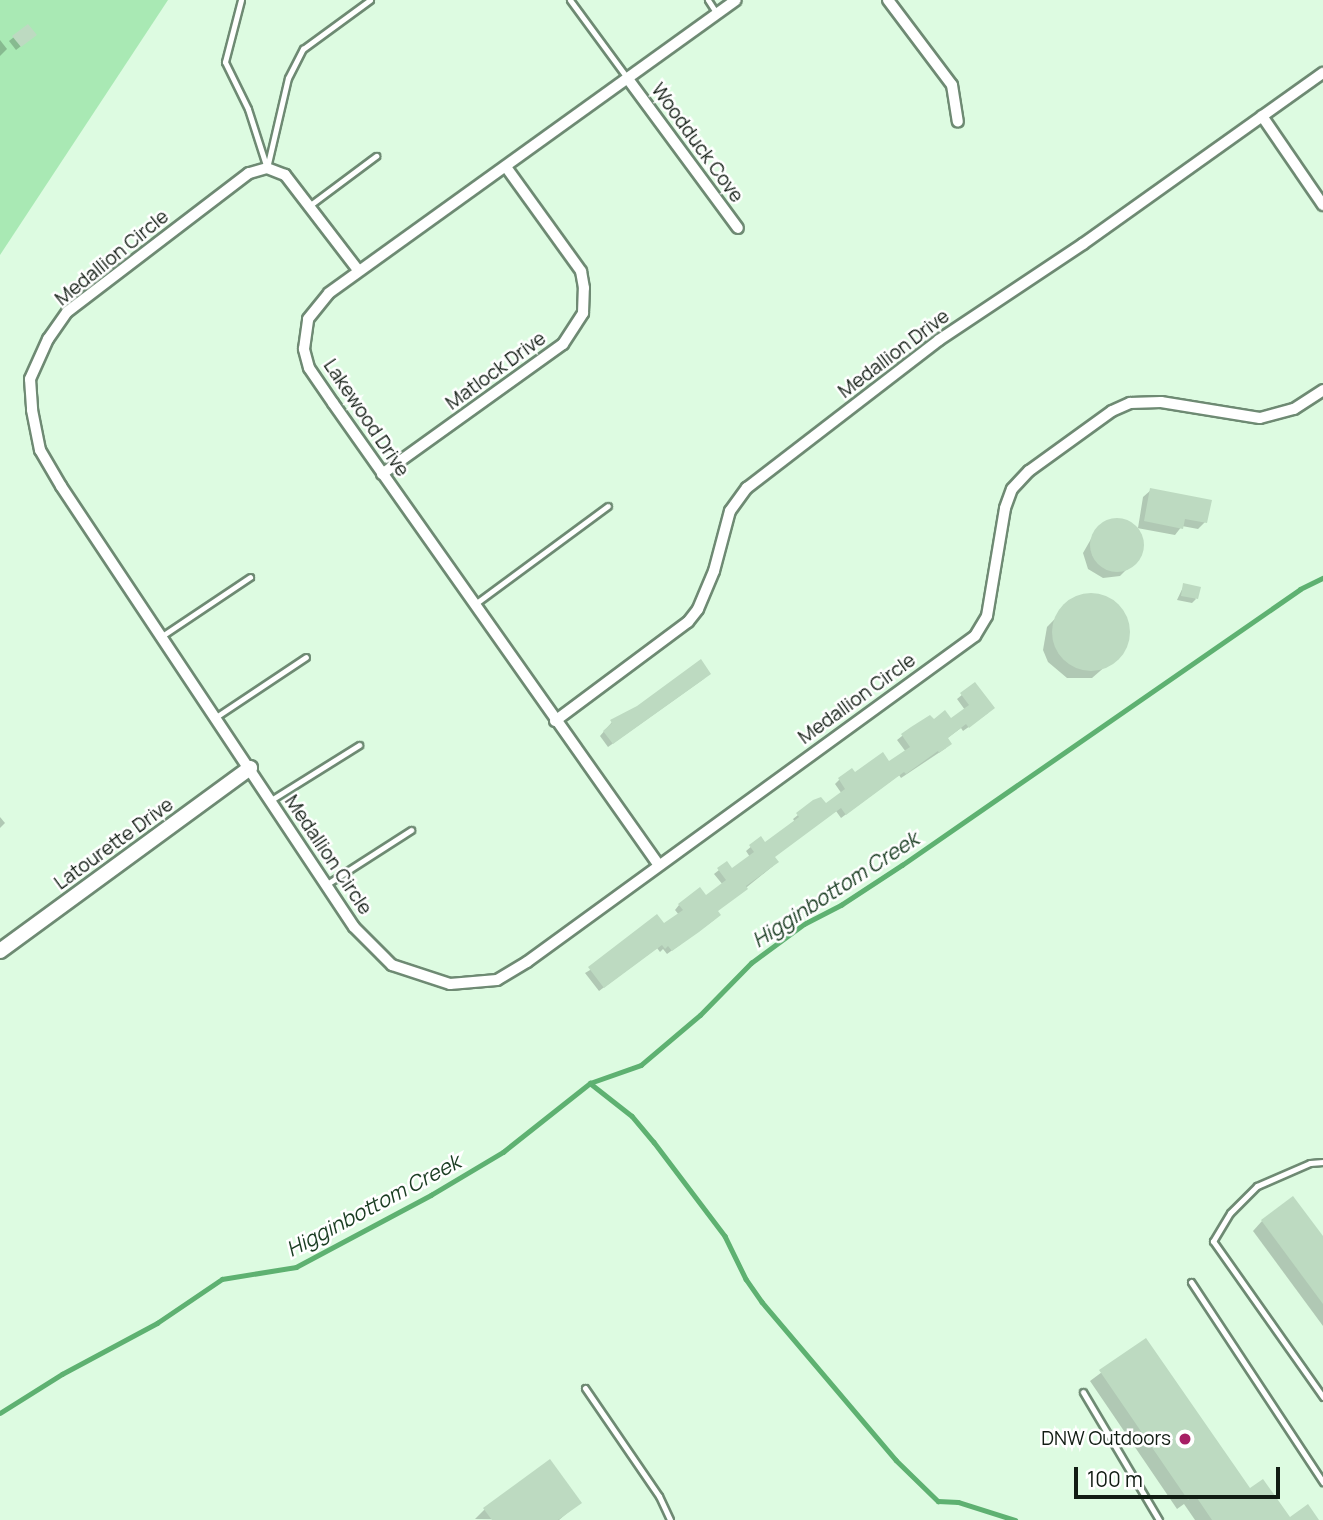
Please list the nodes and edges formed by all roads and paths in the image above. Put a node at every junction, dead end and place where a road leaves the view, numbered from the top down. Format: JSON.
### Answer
{"nodes":[{"id":1,"x":241,"y":0,"type":"edge"},
{"id":2,"x":370,"y":0,"type":"edge"},
{"id":3,"x":570,"y":0,"type":"edge"},
{"id":4,"x":708,"y":0,"type":"edge"},
{"id":5,"x":736,"y":0,"type":"edge"},
{"id":6,"x":888,"y":0,"type":"edge"},
{"id":7,"x":717,"y":14,"type":"junction"},
{"id":8,"x":1323,"y":73,"type":"edge"},
{"id":9,"x":628,"y":79,"type":"junction"},
{"id":10,"x":1262,"y":116,"type":"junction"},
{"id":11,"x":958,"y":122,"type":"dead end"},
{"id":12,"x":376,"y":156,"type":"dead end"},
{"id":13,"x":506,"y":167,"type":"junction"},
{"id":14,"x":267,"y":168,"type":"junction"},
{"id":15,"x":1323,"y":205,"type":"edge"},
{"id":16,"x":309,"y":206,"type":"junction"},
{"id":17,"x":738,"y":228,"type":"dead end"},
{"id":18,"x":358,"y":270,"type":"junction"},
{"id":19,"x":1323,"y":390,"type":"edge"},
{"id":20,"x":382,"y":474,"type":"junction"},
{"id":21,"x":608,"y":506,"type":"dead end"},
{"id":22,"x":250,"y":577,"type":"dead end"},
{"id":23,"x":474,"y":605,"type":"junction"},
{"id":24,"x":162,"y":636,"type":"junction"},
{"id":25,"x":306,"y":657,"type":"dead end"},
{"id":26,"x":216,"y":717,"type":"junction"},
{"id":27,"x":555,"y":721,"type":"junction"},
{"id":28,"x":359,"y":745,"type":"dead end"},
{"id":29,"x":250,"y":768,"type":"junction"},
{"id":30,"x":271,"y":800,"type":"junction"},
{"id":31,"x":411,"y":830,"type":"dead end"},
{"id":32,"x":658,"y":864,"type":"junction"},
{"id":33,"x":327,"y":884,"type":"junction"},
{"id":34,"x":0,"y":951,"type":"edge"},
{"id":35,"x":1323,"y":1162,"type":"edge"},
{"id":36,"x":1191,"y":1282,"type":"dead end"},
{"id":37,"x":585,"y":1388,"type":"dead end"},
{"id":38,"x":1083,"y":1392,"type":"dead end"},
{"id":39,"x":1323,"y":1397,"type":"edge"},
{"id":40,"x":1323,"y":1482,"type":"edge"},
{"id":41,"x":670,"y":1520,"type":"edge"},
{"id":42,"x":1159,"y":1520,"type":"edge"}],
"edges":[{"from":1,"to":14,"type":"lane"},
{"from":2,"to":14,"type":"lane"},
{"from":3,"to":9,"type":"lane"},
{"from":4,"to":7,"type":"lane"},
{"from":5,"to":7,"type":"street","name":"Lakewood Drive"},
{"from":6,"to":11,"type":"street"},
{"from":7,"to":9,"type":"street","name":"Lakewood Drive"},
{"from":8,"to":10,"type":"street","name":"Medallion Drive"},
{"from":9,"to":13,"type":"street","name":"Lakewood Drive"},
{"from":9,"to":17,"type":"street","name":"Woodduck Cove"},
{"from":10,"to":15,"type":"street"},
{"from":10,"to":27,"type":"street","name":"Medallion Drive"},
{"from":12,"to":16,"type":"lane"},
{"from":13,"to":18,"type":"street","name":"Lakewood Drive"},
{"from":13,"to":20,"type":"street","name":"Matlock Drive"},
{"from":14,"to":16,"type":"street"},
{"from":14,"to":24,"type":"street","name":"Medallion Circle"},
{"from":16,"to":18,"type":"street"},
{"from":18,"to":20,"type":"street","name":"Lakewood Drive"},
{"from":19,"to":32,"type":"street","name":"Medallion Circle"},
{"from":20,"to":23,"type":"street","name":"Lakewood Drive"},
{"from":21,"to":23,"type":"lane"},
{"from":22,"to":24,"type":"lane"},
{"from":23,"to":27,"type":"street","name":"Lakewood Drive"},
{"from":24,"to":26,"type":"street","name":"Medallion Circle"},
{"from":25,"to":26,"type":"lane"},
{"from":26,"to":29,"type":"street","name":"Medallion Circle"},
{"from":27,"to":32,"type":"street","name":"Lakewood Drive"},
{"from":28,"to":30,"type":"lane"},
{"from":29,"to":30,"type":"street","name":"Medallion Circle"},
{"from":29,"to":34,"type":"street","name":"Latourette Drive"},
{"from":30,"to":33,"type":"street","name":"Medallion Circle"},
{"from":31,"to":33,"type":"lane"},
{"from":32,"to":33,"type":"street","name":"Medallion Circle"},
{"from":35,"to":39,"type":"lane"},
{"from":36,"to":40,"type":"lane"},
{"from":37,"to":41,"type":"lane"},
{"from":38,"to":42,"type":"lane"}]}
